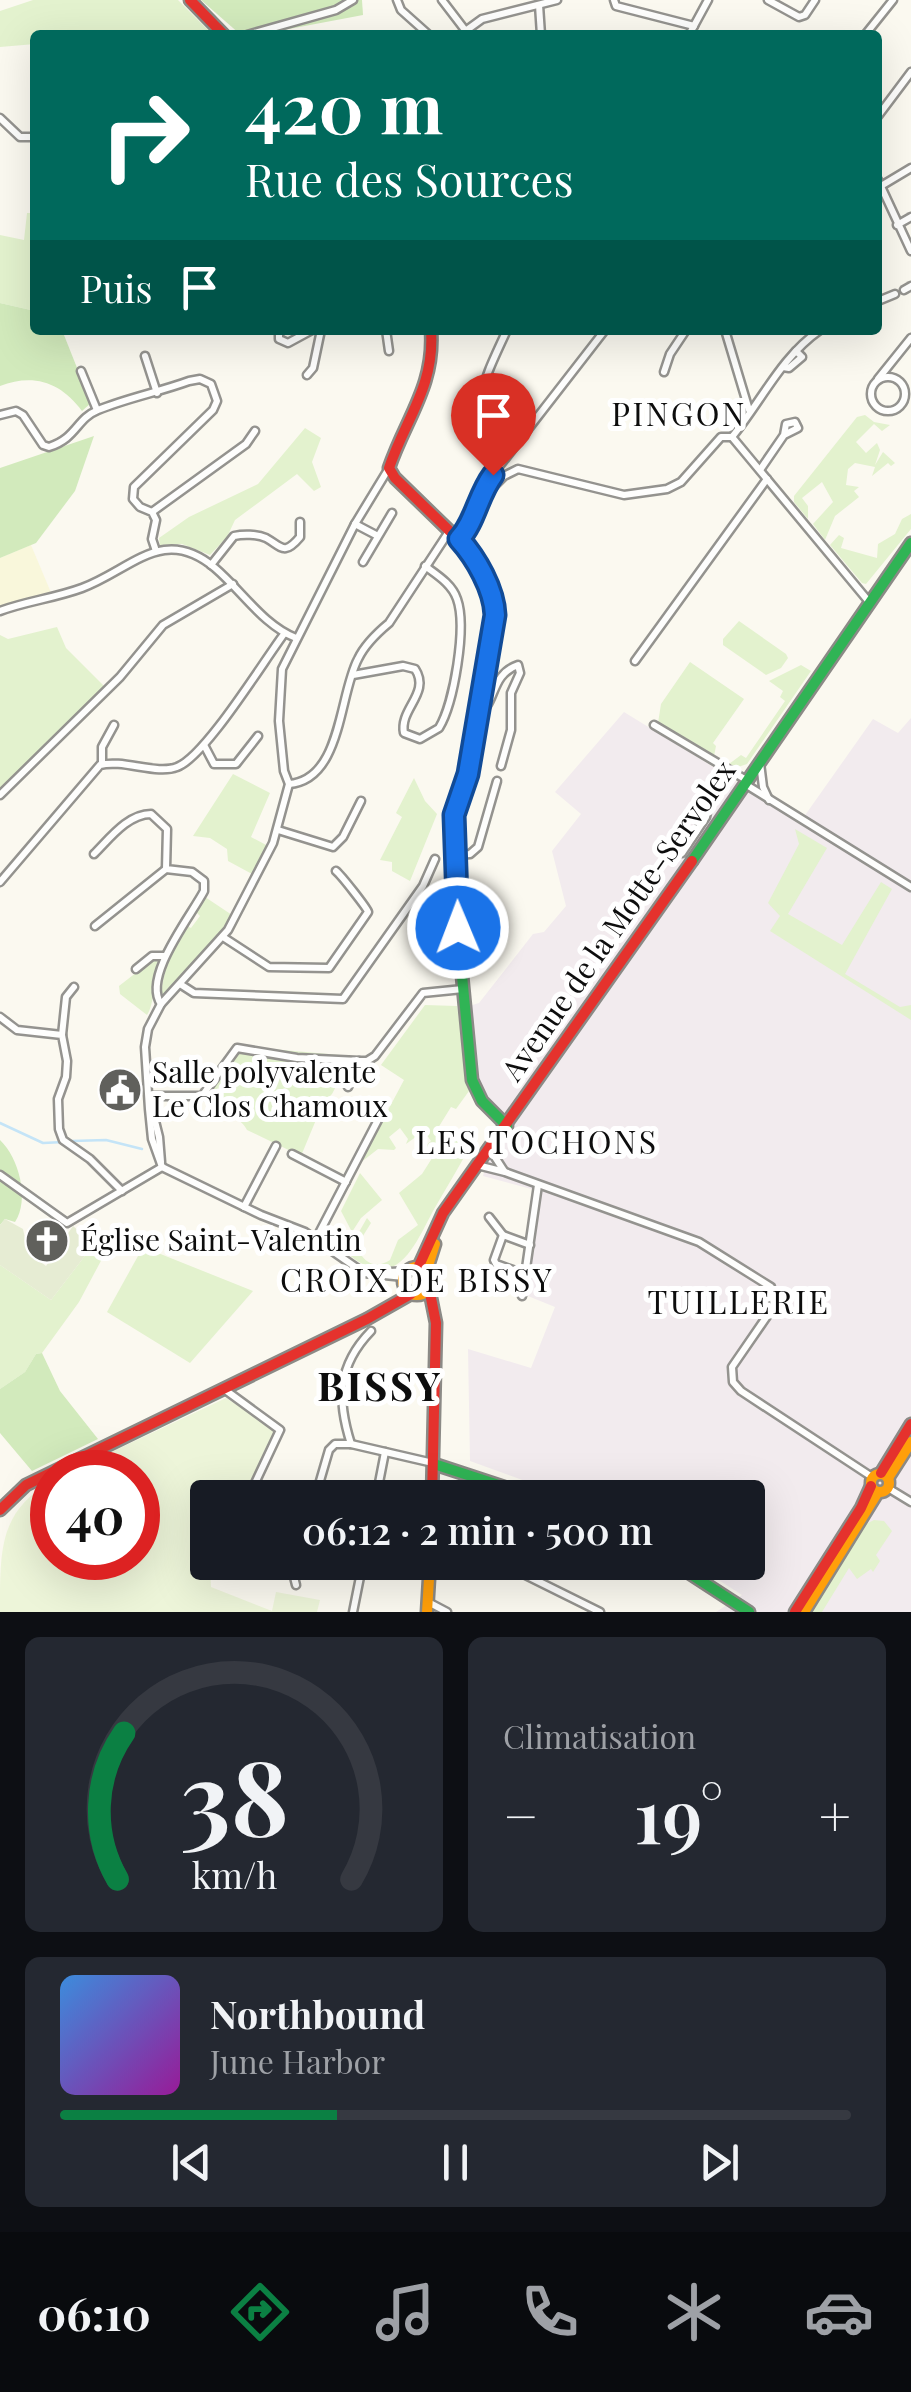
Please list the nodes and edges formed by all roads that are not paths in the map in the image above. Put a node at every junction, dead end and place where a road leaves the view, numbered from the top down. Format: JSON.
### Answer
{"nodes":[{"id":1,"x":190,"y":0,"type":"edge"},
{"id":2,"x":352,"y":0,"type":"edge"},
{"id":3,"x":397,"y":0,"type":"edge"},
{"id":4,"x":442,"y":0,"type":"edge"},
{"id":5,"x":557,"y":0,"type":"edge"},
{"id":6,"x":614,"y":0,"type":"edge"},
{"id":7,"x":708,"y":0,"type":"edge"},
{"id":8,"x":768,"y":0,"type":"edge"},
{"id":9,"x":815,"y":0,"type":"edge"},
{"id":10,"x":892,"y":0,"type":"edge"},
{"id":11,"x":539,"y":5,"type":"junction"},
{"id":12,"x":694,"y":26,"type":"junction"},
{"id":13,"x":219,"y":30,"type":"edge"},
{"id":14,"x":265,"y":30,"type":"edge"},
{"id":15,"x":423,"y":30,"type":"edge"},
{"id":16,"x":462,"y":30,"type":"edge"},
{"id":17,"x":467,"y":30,"type":"edge"},
{"id":18,"x":541,"y":30,"type":"edge"},
{"id":19,"x":692,"y":30,"type":"edge"},
{"id":20,"x":869,"y":30,"type":"edge"},
{"id":21,"x":911,"y":72,"type":"edge"},
{"id":22,"x":882,"y":111,"type":"edge"},
{"id":23,"x":0,"y":118,"type":"edge"},
{"id":24,"x":30,"y":137,"type":"edge"},
{"id":25,"x":911,"y":168,"type":"edge"},
{"id":26,"x":882,"y":182,"type":"edge"},
{"id":27,"x":882,"y":190,"type":"edge"},
{"id":28,"x":911,"y":217,"type":"edge"},
{"id":29,"x":898,"y":225,"type":"junction"},
{"id":30,"x":911,"y":251,"type":"edge"},
{"id":31,"x":895,"y":294,"type":"dead end"},
{"id":32,"x":882,"y":299,"type":"edge"},
{"id":33,"x":280,"y":335,"type":"edge"},
{"id":34,"x":303,"y":335,"type":"edge"},
{"id":35,"x":320,"y":335,"type":"edge"},
{"id":36,"x":387,"y":335,"type":"edge"},
{"id":37,"x":432,"y":335,"type":"edge"},
{"id":38,"x":505,"y":335,"type":"edge"},
{"id":39,"x":601,"y":335,"type":"edge"},
{"id":40,"x":683,"y":335,"type":"edge"},
{"id":41,"x":726,"y":335,"type":"edge"},
{"id":42,"x":814,"y":335,"type":"edge"},
{"id":43,"x":911,"y":338,"type":"edge"},
{"id":44,"x":389,"y":351,"type":"dead end"},
{"id":45,"x":145,"y":356,"type":"dead end"},
{"id":46,"x":896,"y":356,"type":"junction"},
{"id":47,"x":81,"y":370,"type":"dead end"},
{"id":48,"x":664,"y":372,"type":"dead end"},
{"id":49,"x":307,"y":375,"type":"dead end"},
{"id":50,"x":895,"y":378,"type":"junction"},
{"id":51,"x":877,"y":380,"type":"junction"},
{"id":52,"x":157,"y":393,"type":"junction"},
{"id":53,"x":97,"y":410,"type":"junction"},
{"id":54,"x":749,"y":410,"type":"junction"},
{"id":55,"x":0,"y":416,"type":"edge"},
{"id":56,"x":255,"y":431,"type":"dead end"},
{"id":57,"x":784,"y":435,"type":"dead end"},
{"id":58,"x":732,"y":437,"type":"junction"},
{"id":59,"x":487,"y":443,"type":"junction"},
{"id":60,"x":511,"y":454,"type":"junction"},
{"id":61,"x":389,"y":468,"type":"junction"},
{"id":62,"x":498,"y":468,"type":"junction"},
{"id":63,"x":760,"y":470,"type":"junction"},
{"id":64,"x":767,"y":479,"type":"junction"},
{"id":65,"x":476,"y":504,"type":"junction"},
{"id":66,"x":152,"y":512,"type":"junction"},
{"id":67,"x":392,"y":513,"type":"dead end"},
{"id":68,"x":300,"y":522,"type":"dead end"},
{"id":69,"x":355,"y":524,"type":"junction"},
{"id":70,"x":455,"y":534,"type":"junction"},
{"id":71,"x":376,"y":535,"type":"junction"},
{"id":72,"x":909,"y":550,"type":"edge"},
{"id":73,"x":156,"y":552,"type":"junction"},
{"id":74,"x":363,"y":562,"type":"dead end"},
{"id":75,"x":211,"y":564,"type":"junction"},
{"id":76,"x":425,"y":566,"type":"junction"},
{"id":77,"x":233,"y":584,"type":"junction"},
{"id":78,"x":870,"y":604,"type":"junction"},
{"id":79,"x":0,"y":612,"type":"edge"},
{"id":80,"x":284,"y":634,"type":"junction"},
{"id":81,"x":296,"y":638,"type":"junction"},
{"id":82,"x":635,"y":661,"type":"dead end"},
{"id":83,"x":260,"y":666,"type":"junction"},
{"id":84,"x":261,"y":675,"type":"dead end"},
{"id":85,"x":353,"y":675,"type":"junction"},
{"id":86,"x":477,"y":714,"type":"junction"},
{"id":87,"x":114,"y":725,"type":"dead end"},
{"id":88,"x":654,"y":725,"type":"dead end"},
{"id":89,"x":258,"y":736,"type":"dead end"},
{"id":90,"x":204,"y":744,"type":"junction"},
{"id":91,"x":760,"y":763,"type":"junction"},
{"id":92,"x":102,"y":764,"type":"junction"},
{"id":93,"x":501,"y":766,"type":"dead end"},
{"id":94,"x":722,"y":766,"type":"junction"},
{"id":95,"x":497,"y":781,"type":"dead end"},
{"id":96,"x":747,"y":782,"type":"junction"},
{"id":97,"x":289,"y":784,"type":"junction"},
{"id":98,"x":0,"y":795,"type":"edge"},
{"id":99,"x":361,"y":801,"type":"dead end"},
{"id":100,"x":769,"y":801,"type":"junction"},
{"id":101,"x":278,"y":830,"type":"junction"},
{"id":102,"x":682,"y":852,"type":"dead end"},
{"id":103,"x":94,"y":854,"type":"dead end"},
{"id":104,"x":456,"y":855,"type":"junction"},
{"id":105,"x":435,"y":858,"type":"dead end"},
{"id":106,"x":166,"y":869,"type":"junction"},
{"id":107,"x":336,"y":871,"type":"dead end"},
{"id":108,"x":0,"y":882,"type":"edge"},
{"id":109,"x":911,"y":888,"type":"edge"},
{"id":110,"x":95,"y":926,"type":"dead end"},
{"id":111,"x":224,"y":937,"type":"junction"},
{"id":112,"x":165,"y":956,"type":"junction"},
{"id":113,"x":136,"y":969,"type":"dead end"},
{"id":114,"x":180,"y":984,"type":"junction"},
{"id":115,"x":74,"y":987,"type":"dead end"},
{"id":116,"x":463,"y":989,"type":"junction"},
{"id":117,"x":162,"y":1004,"type":"junction"},
{"id":118,"x":0,"y":1016,"type":"edge"},
{"id":119,"x":62,"y":1035,"type":"junction"},
{"id":120,"x":359,"y":1061,"type":"junction"},
{"id":121,"x":348,"y":1087,"type":"dead end"},
{"id":122,"x":150,"y":1099,"type":"junction"},
{"id":123,"x":379,"y":1118,"type":"dead end"},
{"id":124,"x":507,"y":1126,"type":"junction"},
{"id":125,"x":276,"y":1146,"type":"dead end"},
{"id":126,"x":489,"y":1148,"type":"junction"},
{"id":127,"x":292,"y":1154,"type":"dead end"},
{"id":128,"x":477,"y":1164,"type":"junction"},
{"id":129,"x":161,"y":1165,"type":"junction"},
{"id":130,"x":505,"y":1172,"type":"junction"},
{"id":131,"x":0,"y":1175,"type":"edge"},
{"id":132,"x":346,"y":1182,"type":"junction"},
{"id":133,"x":538,"y":1185,"type":"junction"},
{"id":134,"x":122,"y":1191,"type":"junction"},
{"id":135,"x":244,"y":1207,"type":"junction"},
{"id":136,"x":489,"y":1216,"type":"dead end"},
{"id":137,"x":503,"y":1235,"type":"junction"},
{"id":138,"x":316,"y":1239,"type":"junction"},
{"id":139,"x":530,"y":1245,"type":"junction"},
{"id":140,"x":527,"y":1275,"type":"junction"},
{"id":141,"x":415,"y":1281,"type":"junction"},
{"id":142,"x":522,"y":1296,"type":"dead end"},
{"id":143,"x":371,"y":1331,"type":"dead end"},
{"id":144,"x":224,"y":1389,"type":"junction"},
{"id":145,"x":911,"y":1424,"type":"edge"},
{"id":146,"x":911,"y":1442,"type":"edge"},
{"id":147,"x":347,"y":1444,"type":"junction"},
{"id":148,"x":385,"y":1452,"type":"junction"},
{"id":149,"x":434,"y":1464,"type":"junction"},
{"id":150,"x":256,"y":1480,"type":"edge"},
{"id":151,"x":321,"y":1480,"type":"edge"},
{"id":152,"x":380,"y":1480,"type":"edge"},
{"id":153,"x":433,"y":1480,"type":"edge"},
{"id":154,"x":483,"y":1480,"type":"edge"},
{"id":155,"x":880,"y":1482,"type":"junction"},
{"id":156,"x":911,"y":1502,"type":"edge"},
{"id":157,"x":0,"y":1510,"type":"edge"},
{"id":158,"x":295,"y":1580,"type":"edge"},
{"id":159,"x":359,"y":1580,"type":"edge"},
{"id":160,"x":429,"y":1580,"type":"edge"},
{"id":161,"x":536,"y":1580,"type":"edge"},
{"id":162,"x":700,"y":1580,"type":"edge"},
{"id":163,"x":296,"y":1585,"type":"dead end"},
{"id":164,"x":428,"y":1607,"type":"edge"},
{"id":165,"x":353,"y":1612,"type":"edge"},
{"id":166,"x":447,"y":1612,"type":"edge"},
{"id":167,"x":600,"y":1612,"type":"edge"},
{"id":168,"x":749,"y":1612,"type":"edge"},
{"id":169,"x":794,"y":1612,"type":"edge"},
{"id":170,"x":804,"y":1612,"type":"edge"}],
"edges":[{"from":1,"to":13,"type":"main road"},
{"from":2,"to":14,"type":"street"},
{"from":3,"to":15,"type":"street"},
{"from":4,"to":16,"type":"street"},
{"from":5,"to":11,"type":"street"},
{"from":6,"to":12,"type":"street"},
{"from":7,"to":12,"type":"street"},
{"from":8,"to":9,"type":"street"},
{"from":10,"to":20,"type":"street"},
{"from":11,"to":17,"type":"street"},
{"from":11,"to":18,"type":"street"},
{"from":12,"to":19,"type":"street"},
{"from":21,"to":22,"type":"street"},
{"from":23,"to":24,"type":"street"},
{"from":25,"to":26,"type":"street"},
{"from":27,"to":29,"type":"street"},
{"from":28,"to":29,"type":"street"},
{"from":29,"to":30,"type":"street"},
{"from":31,"to":32,"type":"street"},
{"from":33,"to":34,"type":"street"},
{"from":35,"to":49,"type":"street"},
{"from":36,"to":44,"type":"street"},
{"from":37,"to":61,"type":"main road"},
{"from":38,"to":59,"type":"street"},
{"from":39,"to":60,"type":"street"},
{"from":40,"to":48,"type":"street"},
{"from":41,"to":54,"type":"street"},
{"from":42,"to":54,"type":"street"},
{"from":43,"to":46,"type":"street"},
{"from":45,"to":52,"type":"street"},
{"from":46,"to":50,"type":"street"},
{"from":46,"to":51,"type":"street"},
{"from":47,"to":53,"type":"street"},
{"from":50,"to":51,"type":"street"},
{"from":50,"to":51,"type":"street"},
{"from":52,"to":53,"type":"street"},
{"from":52,"to":66,"type":"street"},
{"from":53,"to":55,"type":"street"},
{"from":54,"to":58,"type":"street"},
{"from":56,"to":66,"type":"street"},
{"from":57,"to":63,"type":"street"},
{"from":58,"to":63,"type":"street"},
{"from":58,"to":65,"type":"street"},
{"from":59,"to":60,"type":"street"},
{"from":59,"to":62,"type":"street"},
{"from":60,"to":62,"type":"street"},
{"from":61,"to":69,"type":"street"},
{"from":61,"to":70,"type":"main road"},
{"from":62,"to":65,"type":"street"},
{"from":63,"to":64,"type":"street"},
{"from":64,"to":78,"type":"street"},
{"from":64,"to":82,"type":"street"},
{"from":65,"to":70,"type":"street"},
{"from":66,"to":73,"type":"street"},
{"from":67,"to":71,"type":"street"},
{"from":68,"to":75,"type":"street"},
{"from":69,"to":71,"type":"street"},
{"from":69,"to":81,"type":"street"},
{"from":70,"to":76,"type":"street"},
{"from":70,"to":86,"type":"main road"},
{"from":71,"to":74,"type":"street"},
{"from":72,"to":78,"type":"main road"},
{"from":73,"to":75,"type":"street"},
{"from":73,"to":79,"type":"street"},
{"from":75,"to":77,"type":"street"},
{"from":76,"to":85,"type":"street"},
{"from":76,"to":85,"type":"street"},
{"from":77,"to":80,"type":"street"},
{"from":77,"to":98,"type":"street"},
{"from":78,"to":91,"type":"main road","name":"Avenue de la Motte-Servolex"},
{"from":80,"to":81,"type":"street"},
{"from":80,"to":83,"type":"street"},
{"from":81,"to":97,"type":"street"},
{"from":83,"to":84,"type":"street"},
{"from":83,"to":90,"type":"street"},
{"from":85,"to":97,"type":"street"},
{"from":86,"to":93,"type":"street"},
{"from":86,"to":104,"type":"main road"},
{"from":87,"to":92,"type":"street"},
{"from":88,"to":94,"type":"street"},
{"from":89,"to":90,"type":"street"},
{"from":90,"to":92,"type":"street"},
{"from":91,"to":96,"type":"main road","name":"Avenue de la Motte-Servolex"},
{"from":91,"to":100,"type":"street"},
{"from":92,"to":108,"type":"street"},
{"from":94,"to":96,"type":"street"},
{"from":94,"to":102,"type":"street"},
{"from":95,"to":104,"type":"street"},
{"from":96,"to":100,"type":"street"},
{"from":96,"to":124,"type":"main road","name":"Avenue de la Motte-Servolex"},
{"from":97,"to":101,"type":"street"},
{"from":99,"to":101,"type":"street"},
{"from":100,"to":109,"type":"street"},
{"from":101,"to":111,"type":"street"},
{"from":103,"to":106,"type":"street"},
{"from":104,"to":116,"type":"main road"},
{"from":105,"to":114,"type":"street"},
{"from":106,"to":110,"type":"street"},
{"from":106,"to":112,"type":"street"},
{"from":107,"to":111,"type":"street"},
{"from":111,"to":114,"type":"street"},
{"from":112,"to":113,"type":"street"},
{"from":112,"to":117,"type":"street"},
{"from":114,"to":117,"type":"street"},
{"from":115,"to":119,"type":"street"},
{"from":116,"to":120,"type":"street"},
{"from":116,"to":124,"type":"main road"},
{"from":117,"to":122,"type":"street"},
{"from":118,"to":119,"type":"street"},
{"from":119,"to":134,"type":"street"},
{"from":120,"to":121,"type":"street"},
{"from":120,"to":122,"type":"street"},
{"from":122,"to":129,"type":"street"},
{"from":123,"to":132,"type":"street"},
{"from":124,"to":126,"type":"main road","name":"Avenue de la Motte-Servolex"},
{"from":125,"to":135,"type":"street"},
{"from":126,"to":128,"type":"main road","name":"Avenue de la Motte-Servolex"},
{"from":126,"to":130,"type":"street"},
{"from":127,"to":132,"type":"street"},
{"from":128,"to":130,"type":"street"},
{"from":128,"to":141,"type":"main road","name":"Avenue de la Motte-Servolex"},
{"from":129,"to":134,"type":"street"},
{"from":129,"to":135,"type":"street"},
{"from":130,"to":133,"type":"street"},
{"from":131,"to":134,"type":"street"},
{"from":132,"to":138,"type":"street"},
{"from":133,"to":139,"type":"street"},
{"from":133,"to":155,"type":"street"},
{"from":135,"to":138,"type":"street"},
{"from":136,"to":137,"type":"street"},
{"from":137,"to":139,"type":"street"},
{"from":137,"to":140,"type":"street"},
{"from":138,"to":141,"type":"street"},
{"from":139,"to":140,"type":"street"},
{"from":140,"to":142,"type":"street"},
{"from":141,"to":144,"type":"main road","name":"Avenue de la Motte-Servolex"},
{"from":141,"to":149,"type":"main road"},
{"from":143,"to":147,"type":"street"},
{"from":144,"to":150,"type":"street"},
{"from":144,"to":157,"type":"main road"},
{"from":145,"to":155,"type":"main road"},
{"from":146,"to":155,"type":"main road"},
{"from":147,"to":148,"type":"street"},
{"from":147,"to":151,"type":"street"},
{"from":148,"to":149,"type":"street"},
{"from":148,"to":152,"type":"street"},
{"from":149,"to":153,"type":"main road"},
{"from":149,"to":154,"type":"main road"},
{"from":155,"to":156,"type":"street"},
{"from":155,"to":169,"type":"main road"},
{"from":155,"to":170,"type":"main road"},
{"from":158,"to":163,"type":"street"},
{"from":159,"to":165,"type":"street"},
{"from":160,"to":164,"type":"main road"},
{"from":161,"to":167,"type":"street"},
{"from":162,"to":168,"type":"main road"},
{"from":164,"to":166,"type":"street"}]}
